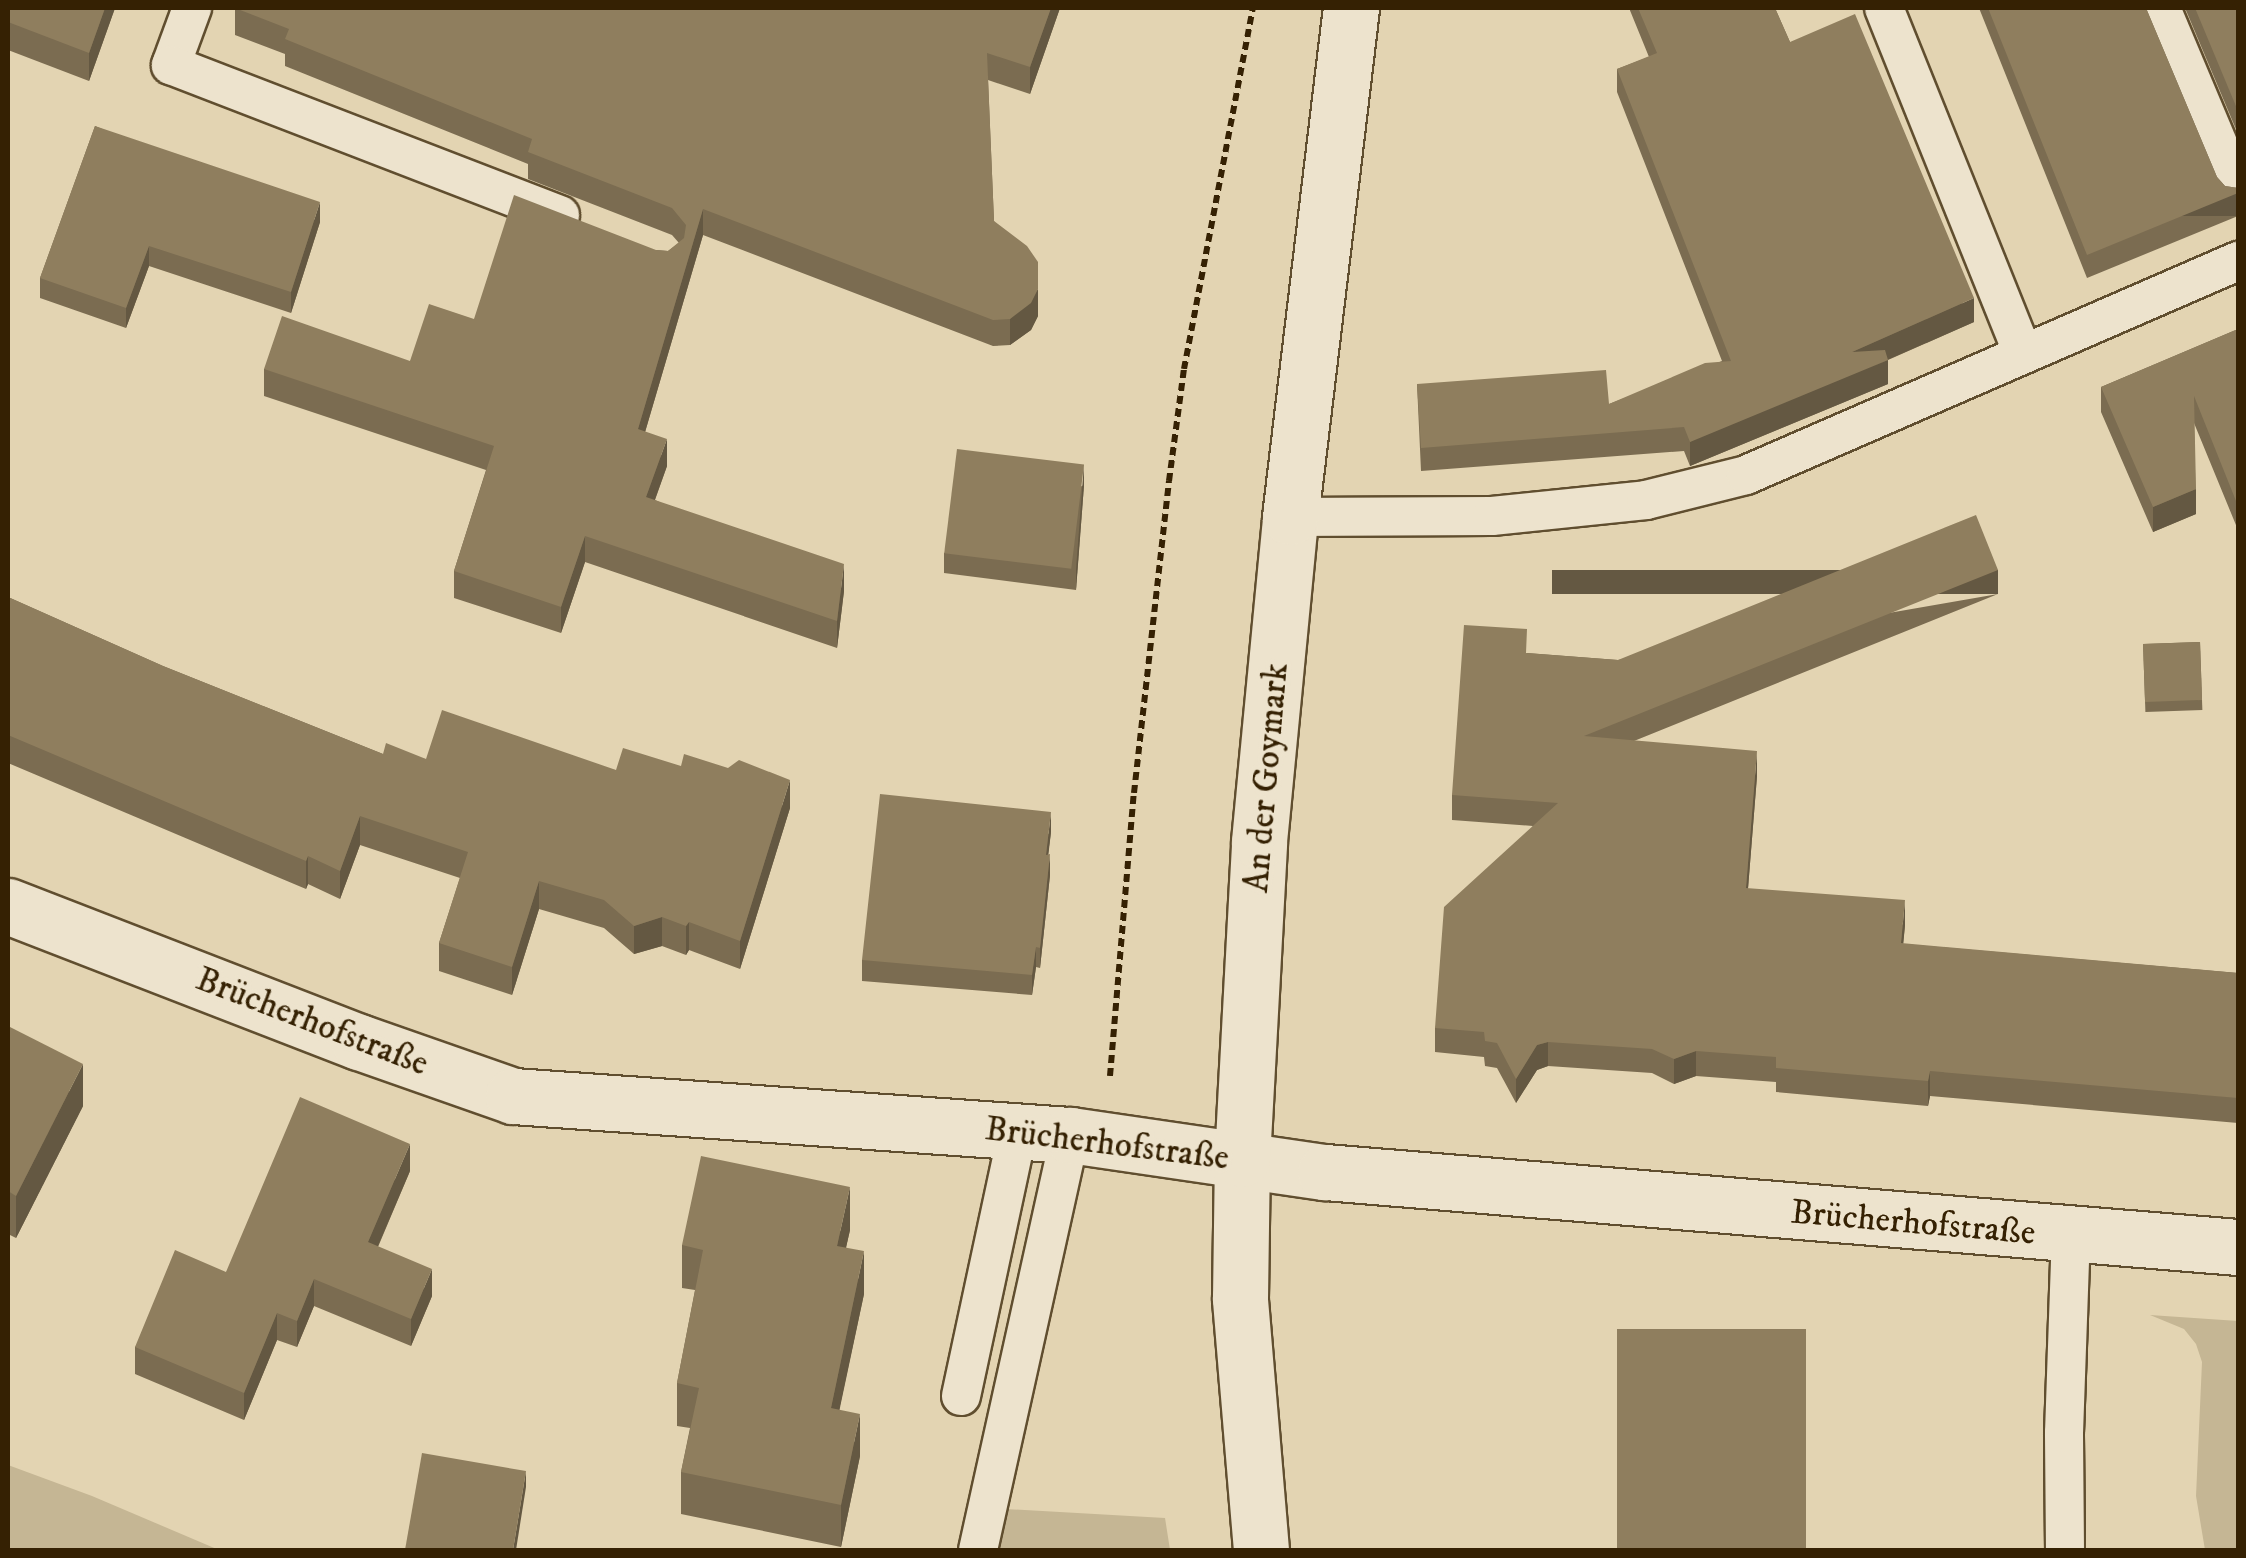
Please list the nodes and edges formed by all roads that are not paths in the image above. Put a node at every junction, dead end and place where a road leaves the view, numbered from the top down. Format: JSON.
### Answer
{"nodes":[{"id":1,"x":192,"y":8,"type":"edge"},
{"id":2,"x":1351,"y":8,"type":"edge"},
{"id":3,"x":1884,"y":8,"type":"edge"},
{"id":4,"x":2162,"y":8,"type":"edge"},
{"id":5,"x":2238,"y":191,"type":"edge"},
{"id":6,"x":591,"y":227,"type":"edge"},
{"id":7,"x":2238,"y":261,"type":"edge"},
{"id":8,"x":2023,"y":354,"type":"junction"},
{"id":9,"x":1290,"y":516,"type":"junction"},
{"id":10,"x":8,"y":906,"type":"edge"},
{"id":11,"x":1044,"y":1133,"type":"junction"},
{"id":12,"x":1242,"y":1159,"type":"junction"},
{"id":13,"x":2070,"y":1236,"type":"junction"},
{"id":14,"x":2238,"y":1247,"type":"edge"},
{"id":15,"x":961,"y":1396,"type":"dead end"},
{"id":16,"x":978,"y":1550,"type":"edge"},
{"id":17,"x":1261,"y":1550,"type":"edge"},
{"id":18,"x":2066,"y":1550,"type":"edge"}],
"edges":[{"from":1,"to":6,"type":"lane"},
{"from":2,"to":9,"type":"street","name":"An der Goymark"},
{"from":3,"to":8,"type":"lane"},
{"from":4,"to":5,"type":"lane"},
{"from":7,"to":8,"type":"lane"},
{"from":8,"to":9,"type":"lane"},
{"from":9,"to":12,"type":"street","name":"An der Goymark"},
{"from":10,"to":11,"type":"street","name":"Brücherhofstraße"},
{"from":11,"to":12,"type":"street","name":"Brücherhofstraße"},
{"from":11,"to":15,"type":"lane"},
{"from":11,"to":16,"type":"lane"},
{"from":12,"to":13,"type":"street","name":"Brücherhofstraße"},
{"from":12,"to":17,"type":"street","name":"An der Goymark"},
{"from":13,"to":14,"type":"street","name":"Brücherhofstraße"},
{"from":13,"to":18,"type":"lane"}]}
